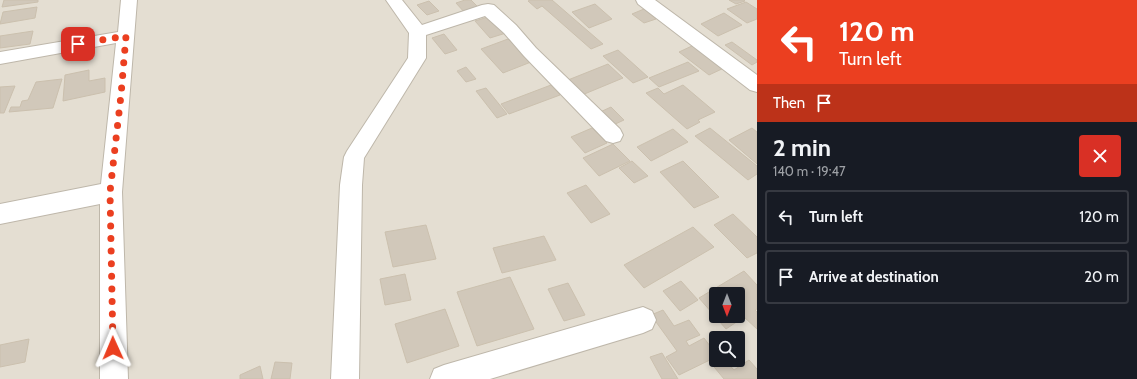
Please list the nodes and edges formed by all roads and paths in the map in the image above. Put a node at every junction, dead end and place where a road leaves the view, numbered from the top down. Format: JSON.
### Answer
{"nodes":[{"id":1,"x":129,"y":0,"type":"edge"},
{"id":2,"x":394,"y":0,"type":"edge"},
{"id":3,"x":644,"y":0,"type":"edge"},
{"id":4,"x":418,"y":32,"type":"junction"},
{"id":5,"x":126,"y":36,"type":"junction"},
{"id":6,"x":0,"y":58,"type":"edge"},
{"id":7,"x":757,"y":85,"type":"edge"},
{"id":8,"x":613,"y":135,"type":"dead end"},
{"id":9,"x":110,"y":192,"type":"junction"},
{"id":10,"x":0,"y":214,"type":"edge"},
{"id":11,"x":643,"y":320,"type":"dead end"},
{"id":12,"x":114,"y":379,"type":"edge"},
{"id":13,"x":345,"y":379,"type":"edge"},
{"id":14,"x":444,"y":379,"type":"edge"}],
"edges":[{"from":1,"to":5,"type":"street"},
{"from":2,"to":4,"type":"street"},
{"from":3,"to":7,"type":"street"},
{"from":4,"to":8,"type":"street"},
{"from":4,"to":13,"type":"street"},
{"from":5,"to":6,"type":"street"},
{"from":5,"to":9,"type":"street"},
{"from":9,"to":10,"type":"street"},
{"from":9,"to":12,"type":"street"},
{"from":11,"to":14,"type":"street"}]}
